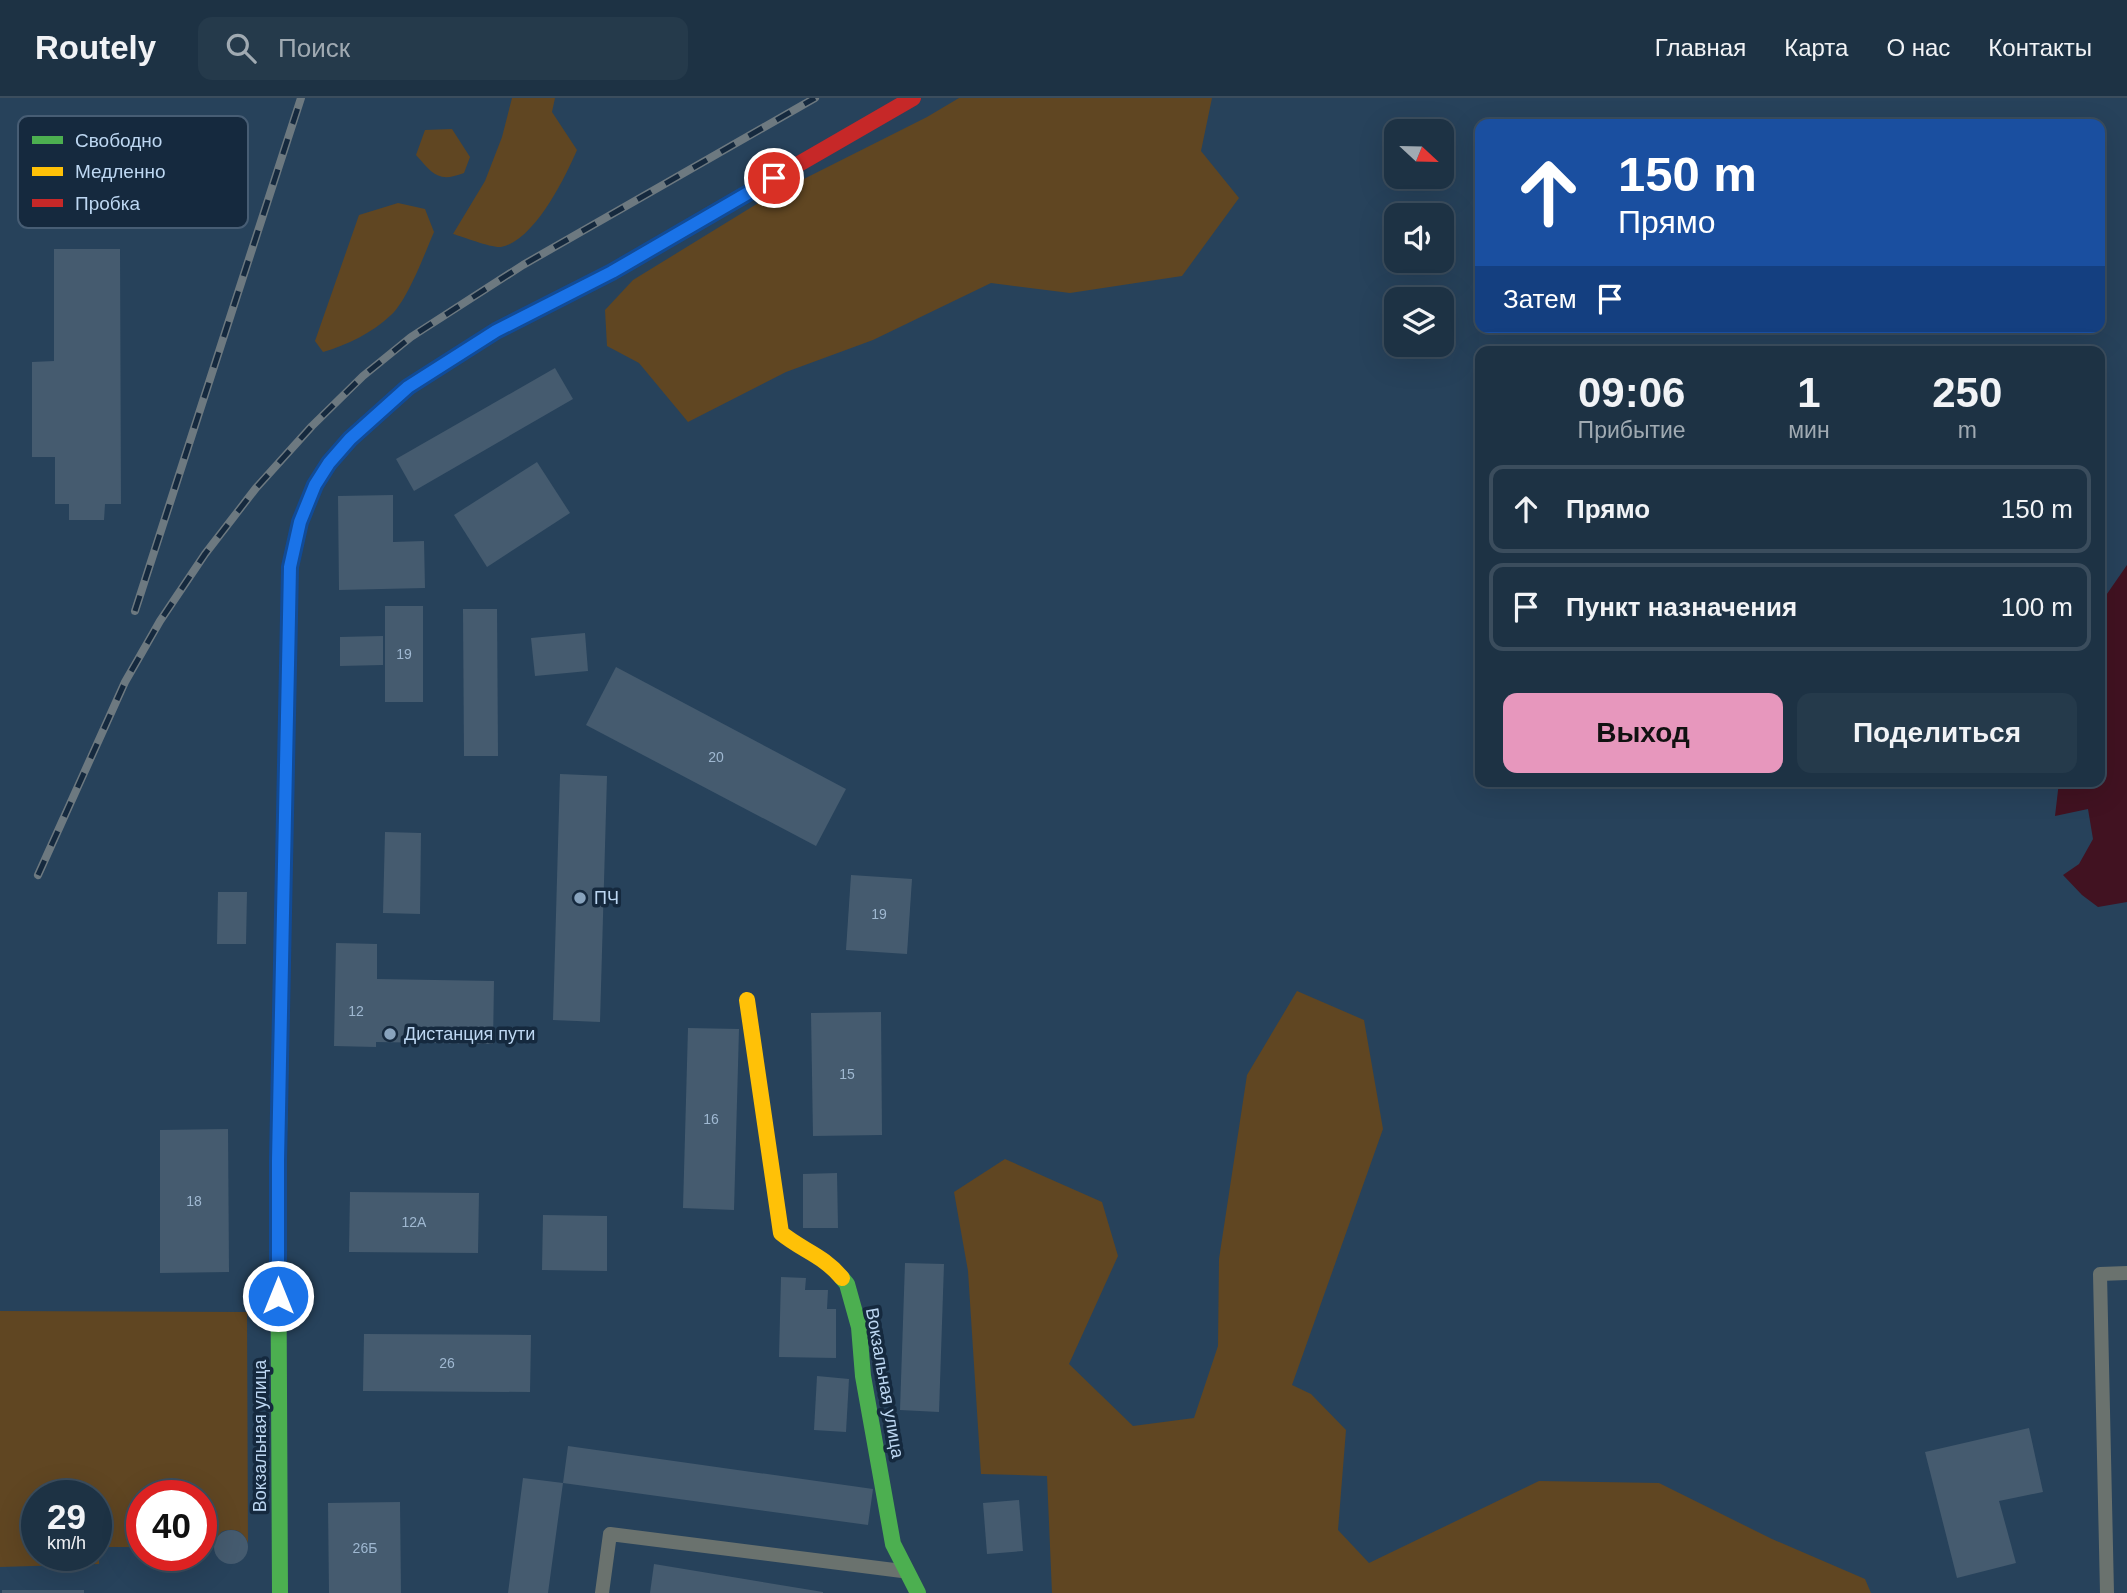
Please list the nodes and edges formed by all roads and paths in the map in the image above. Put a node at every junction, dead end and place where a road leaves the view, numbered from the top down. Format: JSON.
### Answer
{"nodes":[{"id":1,"x":913,"y":98,"type":"edge"},
{"id":2,"x":747,"y":1000,"type":"dead end"},
{"id":3,"x":2127,"y":1273,"type":"edge"},
{"id":4,"x":907,"y":1572,"type":"junction"},
{"id":5,"x":280,"y":1593,"type":"edge"},
{"id":6,"x":602,"y":1593,"type":"edge"},
{"id":7,"x":918,"y":1593,"type":"edge"},
{"id":8,"x":2107,"y":1593,"type":"edge"}],
"edges":[{"from":1,"to":5,"type":"street","name":"Вокзальная улица"},
{"from":2,"to":4,"type":"street","name":"Вокзальная улица"},
{"from":3,"to":8,"type":"lane"},
{"from":4,"to":6,"type":"lane"},
{"from":4,"to":7,"type":"street","name":"Вокзальная улица"}]}
